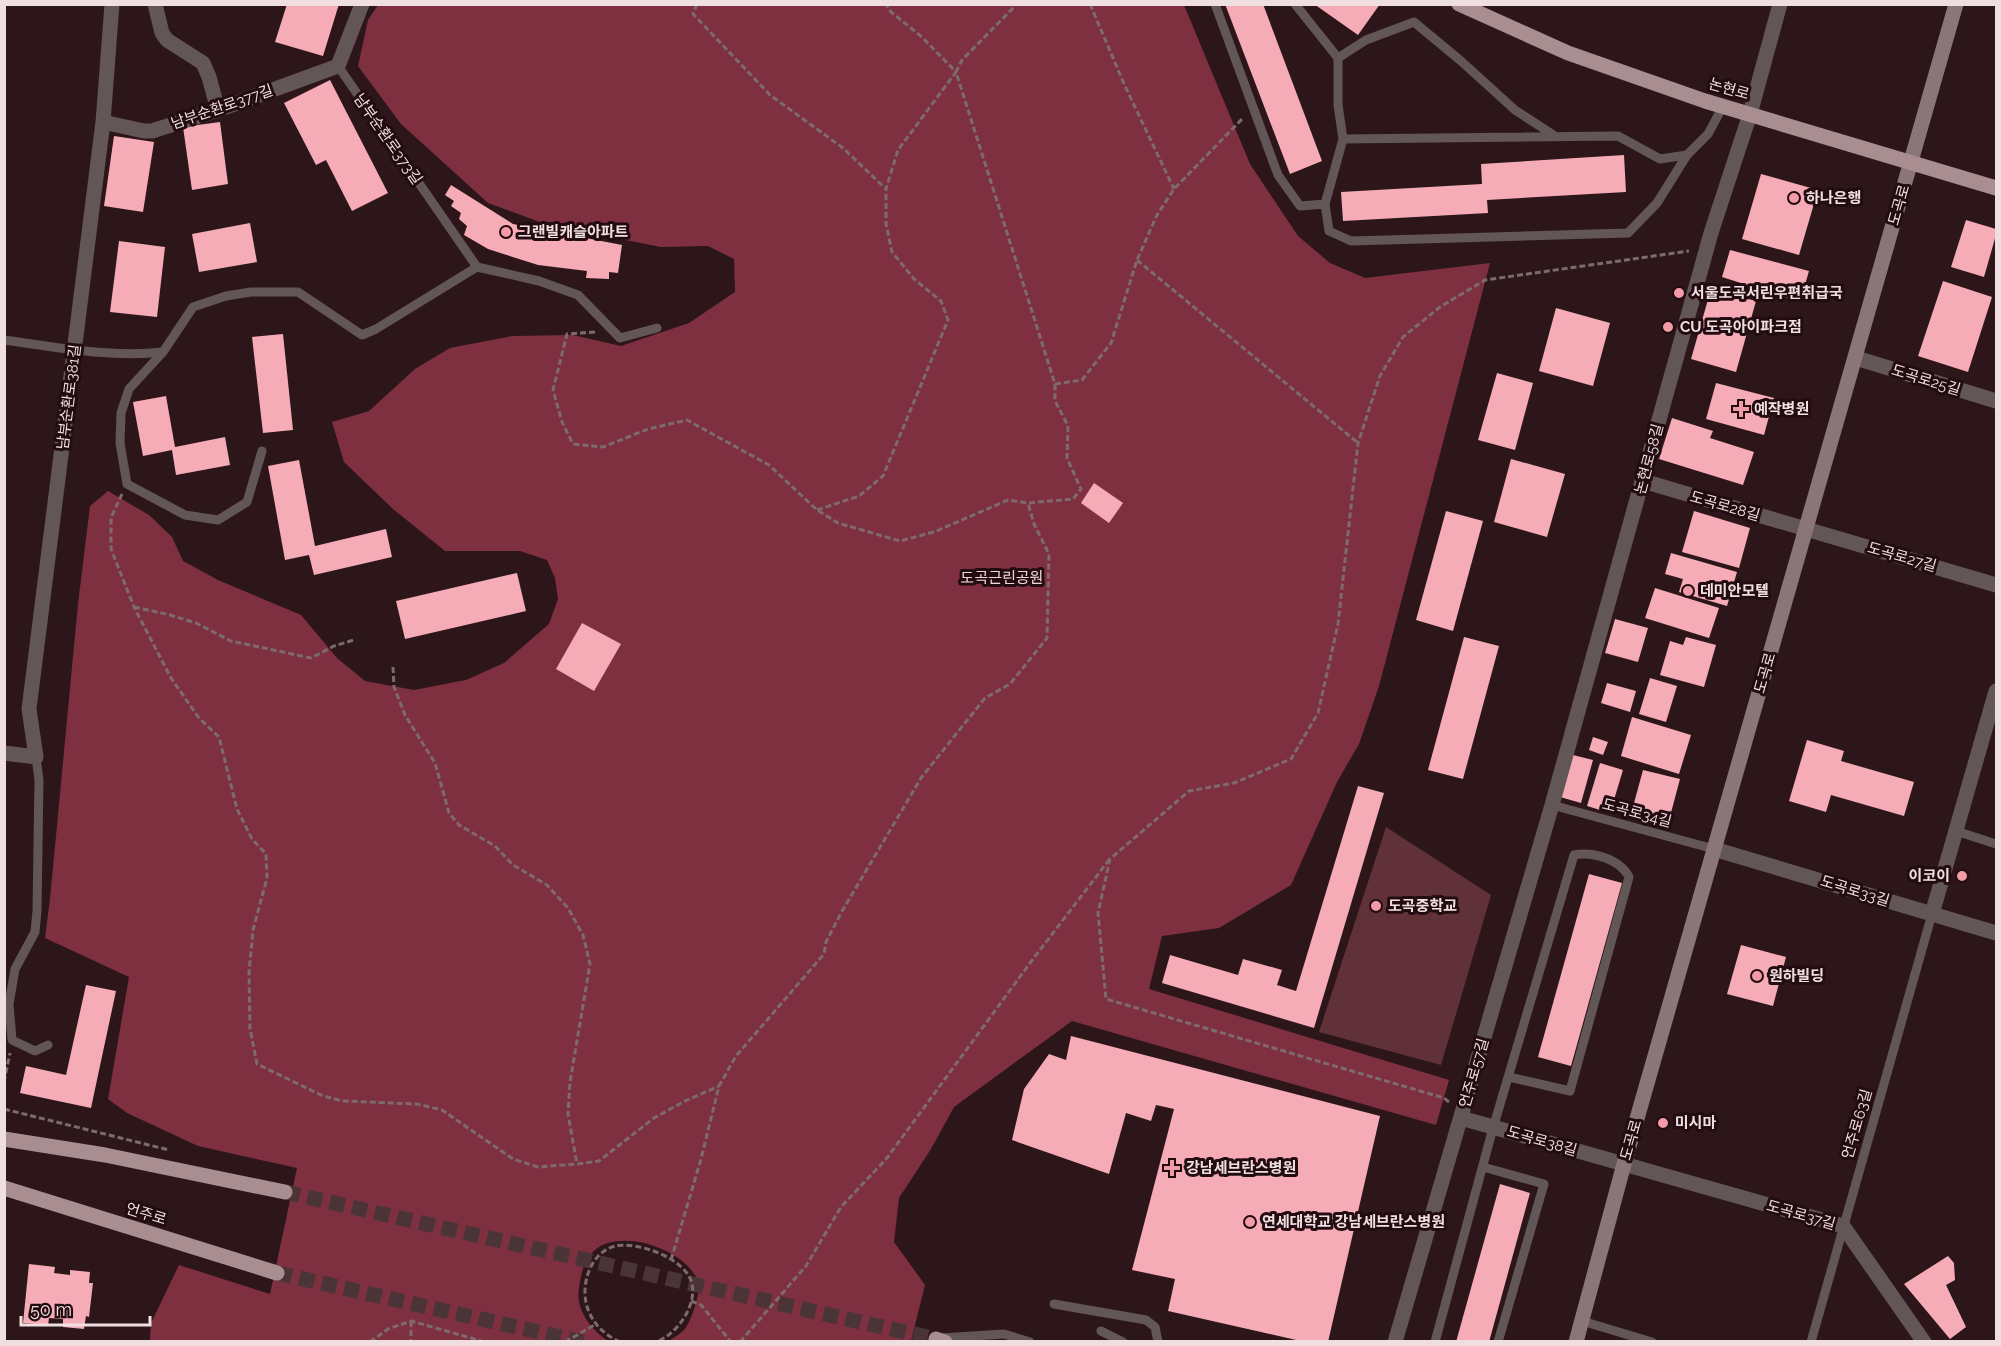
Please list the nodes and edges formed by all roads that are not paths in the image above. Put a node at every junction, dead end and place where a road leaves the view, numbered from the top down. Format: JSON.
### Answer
{"nodes":[{"id":1,"x":112,"y":4,"type":"edge"},
{"id":2,"x":155,"y":4,"type":"edge"},
{"id":3,"x":362,"y":4,"type":"edge"},
{"id":4,"x":1215,"y":4,"type":"edge"},
{"id":5,"x":1294,"y":4,"type":"edge"},
{"id":6,"x":1459,"y":4,"type":"edge"},
{"id":7,"x":1780,"y":4,"type":"edge"},
{"id":8,"x":1956,"y":4,"type":"edge"},
{"id":9,"x":1338,"y":58,"type":"junction"},
{"id":10,"x":338,"y":66,"type":"junction"},
{"id":11,"x":1723,"y":106,"type":"junction"},
{"id":12,"x":219,"y":110,"type":"junction"},
{"id":13,"x":1750,"y":114,"type":"junction"},
{"id":14,"x":103,"y":122,"type":"junction"},
{"id":15,"x":1556,"y":136,"type":"junction"},
{"id":16,"x":1343,"y":139,"type":"junction"},
{"id":17,"x":1687,"y":156,"type":"junction"},
{"id":18,"x":1911,"y":164,"type":"junction"},
{"id":19,"x":1996,"y":188,"type":"edge"},
{"id":20,"x":1325,"y":204,"type":"junction"},
{"id":21,"x":477,"y":267,"type":"junction"},
{"id":22,"x":657,"y":328,"type":"dead end"},
{"id":23,"x":4,"y":340,"type":"edge"},
{"id":24,"x":75,"y":350,"type":"junction"},
{"id":25,"x":164,"y":352,"type":"junction"},
{"id":26,"x":1856,"y":358,"type":"junction"},
{"id":27,"x":1996,"y":401,"type":"edge"},
{"id":28,"x":262,"y":451,"type":"dead end"},
{"id":29,"x":1643,"y":482,"type":"junction"},
{"id":30,"x":1807,"y":530,"type":"junction"},
{"id":31,"x":1996,"y":585,"type":"edge"},
{"id":32,"x":1996,"y":691,"type":"edge"},
{"id":33,"x":4,"y":753,"type":"edge"},
{"id":34,"x":36,"y":757,"type":"junction"},
{"id":35,"x":1552,"y":805,"type":"junction"},
{"id":36,"x":1956,"y":831,"type":"junction"},
{"id":37,"x":1996,"y":844,"type":"edge"},
{"id":38,"x":1714,"y":849,"type":"junction"},
{"id":39,"x":1932,"y":914,"type":"junction"},
{"id":40,"x":1996,"y":933,"type":"edge"},
{"id":41,"x":48,"y":1045,"type":"dead end"},
{"id":42,"x":1509,"y":1077,"type":"junction"},
{"id":43,"x":1461,"y":1118,"type":"junction"},
{"id":44,"x":1493,"y":1128,"type":"junction"},
{"id":45,"x":4,"y":1139,"type":"edge"},
{"id":46,"x":1624,"y":1164,"type":"junction"},
{"id":47,"x":1483,"y":1167,"type":"junction"},
{"id":48,"x":4,"y":1188,"type":"edge"},
{"id":49,"x":285,"y":1192,"type":"tunnel mouth"},
{"id":50,"x":1843,"y":1226,"type":"junction"},
{"id":51,"x":277,"y":1274,"type":"tunnel mouth"},
{"id":52,"x":1054,"y":1304,"type":"dead end"},
{"id":53,"x":1582,"y":1321,"type":"junction"},
{"id":54,"x":940,"y":1340,"type":"edge"},
{"id":55,"x":1030,"y":1341,"type":"edge"},
{"id":56,"x":1109,"y":1341,"type":"edge"},
{"id":57,"x":1123,"y":1341,"type":"edge"},
{"id":58,"x":1158,"y":1341,"type":"edge"},
{"id":59,"x":1395,"y":1341,"type":"edge"},
{"id":60,"x":1435,"y":1341,"type":"edge"},
{"id":61,"x":1498,"y":1341,"type":"edge"},
{"id":62,"x":1576,"y":1341,"type":"edge"},
{"id":63,"x":1653,"y":1341,"type":"edge"},
{"id":64,"x":1811,"y":1341,"type":"edge"},
{"id":65,"x":1924,"y":1341,"type":"edge"}],
"edges":[{"from":1,"to":14,"type":"street","name":"남부순환로381길"},
{"from":2,"to":12,"type":"street"},
{"from":3,"to":10,"type":"street"},
{"from":4,"to":20,"type":"lane"},
{"from":5,"to":9,"type":"lane"},
{"from":6,"to":11,"type":"main road","name":"논현로"},
{"from":7,"to":13,"type":"street","name":"논현로58길"},
{"from":8,"to":18,"type":"main road","name":"도곡로"},
{"from":9,"to":15,"type":"lane"},
{"from":9,"to":16,"type":"lane"},
{"from":10,"to":12,"type":"street","name":"남부순환로377길"},
{"from":10,"to":21,"type":"lane","name":"남부순환로373길"},
{"from":11,"to":13,"type":"main road","name":"논현로"},
{"from":11,"to":17,"type":"lane"},
{"from":12,"to":14,"type":"street","name":"남부순환로377길"},
{"from":13,"to":18,"type":"main road","name":"논현로"},
{"from":13,"to":29,"type":"street","name":"논현로58길"},
{"from":14,"to":24,"type":"street","name":"남부순환로381길"},
{"from":15,"to":16,"type":"lane"},
{"from":15,"to":17,"type":"lane"},
{"from":16,"to":20,"type":"lane"},
{"from":17,"to":20,"type":"lane"},
{"from":18,"to":19,"type":"main road","name":"논현로"},
{"from":18,"to":26,"type":"main road","name":"도곡로"},
{"from":21,"to":22,"type":"lane"},
{"from":21,"to":25,"type":"lane"},
{"from":23,"to":24,"type":"lane"},
{"from":24,"to":25,"type":"lane"},
{"from":24,"to":34,"type":"street","name":"남부순환로381길"},
{"from":25,"to":28,"type":"lane"},
{"from":26,"to":27,"type":"street","name":"도곡로25길"},
{"from":26,"to":30,"type":"main road","name":"도곡로"},
{"from":29,"to":30,"type":"street","name":"도곡로28길"},
{"from":29,"to":35,"type":"street","name":"논현로58길"},
{"from":30,"to":31,"type":"street","name":"도곡로27길"},
{"from":30,"to":38,"type":"main road","name":"도곡로"},
{"from":32,"to":36,"type":"street"},
{"from":33,"to":34,"type":"street"},
{"from":34,"to":41,"type":"lane"},
{"from":35,"to":38,"type":"lane","name":"도곡로34길"},
{"from":35,"to":43,"type":"street","name":"언주로57길"},
{"from":36,"to":37,"type":"lane"},
{"from":36,"to":39,"type":"street"},
{"from":38,"to":39,"type":"street","name":"도곡로33길"},
{"from":38,"to":46,"type":"main road","name":"도곡로"},
{"from":39,"to":40,"type":"street","name":"도곡로33길"},
{"from":39,"to":50,"type":"lane","name":"언주로63길"},
{"from":42,"to":42,"type":"lane"},
{"from":42,"to":44,"type":"lane"},
{"from":43,"to":44,"type":"street","name":"도곡로38길"},
{"from":43,"to":59,"type":"street","name":"언주로57길"},
{"from":44,"to":46,"type":"street","name":"도곡로38길"},
{"from":44,"to":47,"type":"lane"},
{"from":45,"to":49,"type":"main road"},
{"from":46,"to":50,"type":"street","name":"도곡로37길"},
{"from":46,"to":53,"type":"main road","name":"도곡로"},
{"from":47,"to":60,"type":"lane"},
{"from":47,"to":61,"type":"lane"},
{"from":48,"to":51,"type":"main road","name":"언주로"},
{"from":50,"to":64,"type":"lane","name":"언주로63길"},
{"from":50,"to":65,"type":"street","name":"도곡로37길"},
{"from":52,"to":58,"type":"lane"},
{"from":53,"to":62,"type":"main road","name":"도곡로"},
{"from":53,"to":63,"type":"lane"},
{"from":54,"to":55,"type":"lane"},
{"from":56,"to":57,"type":"lane"}]}
